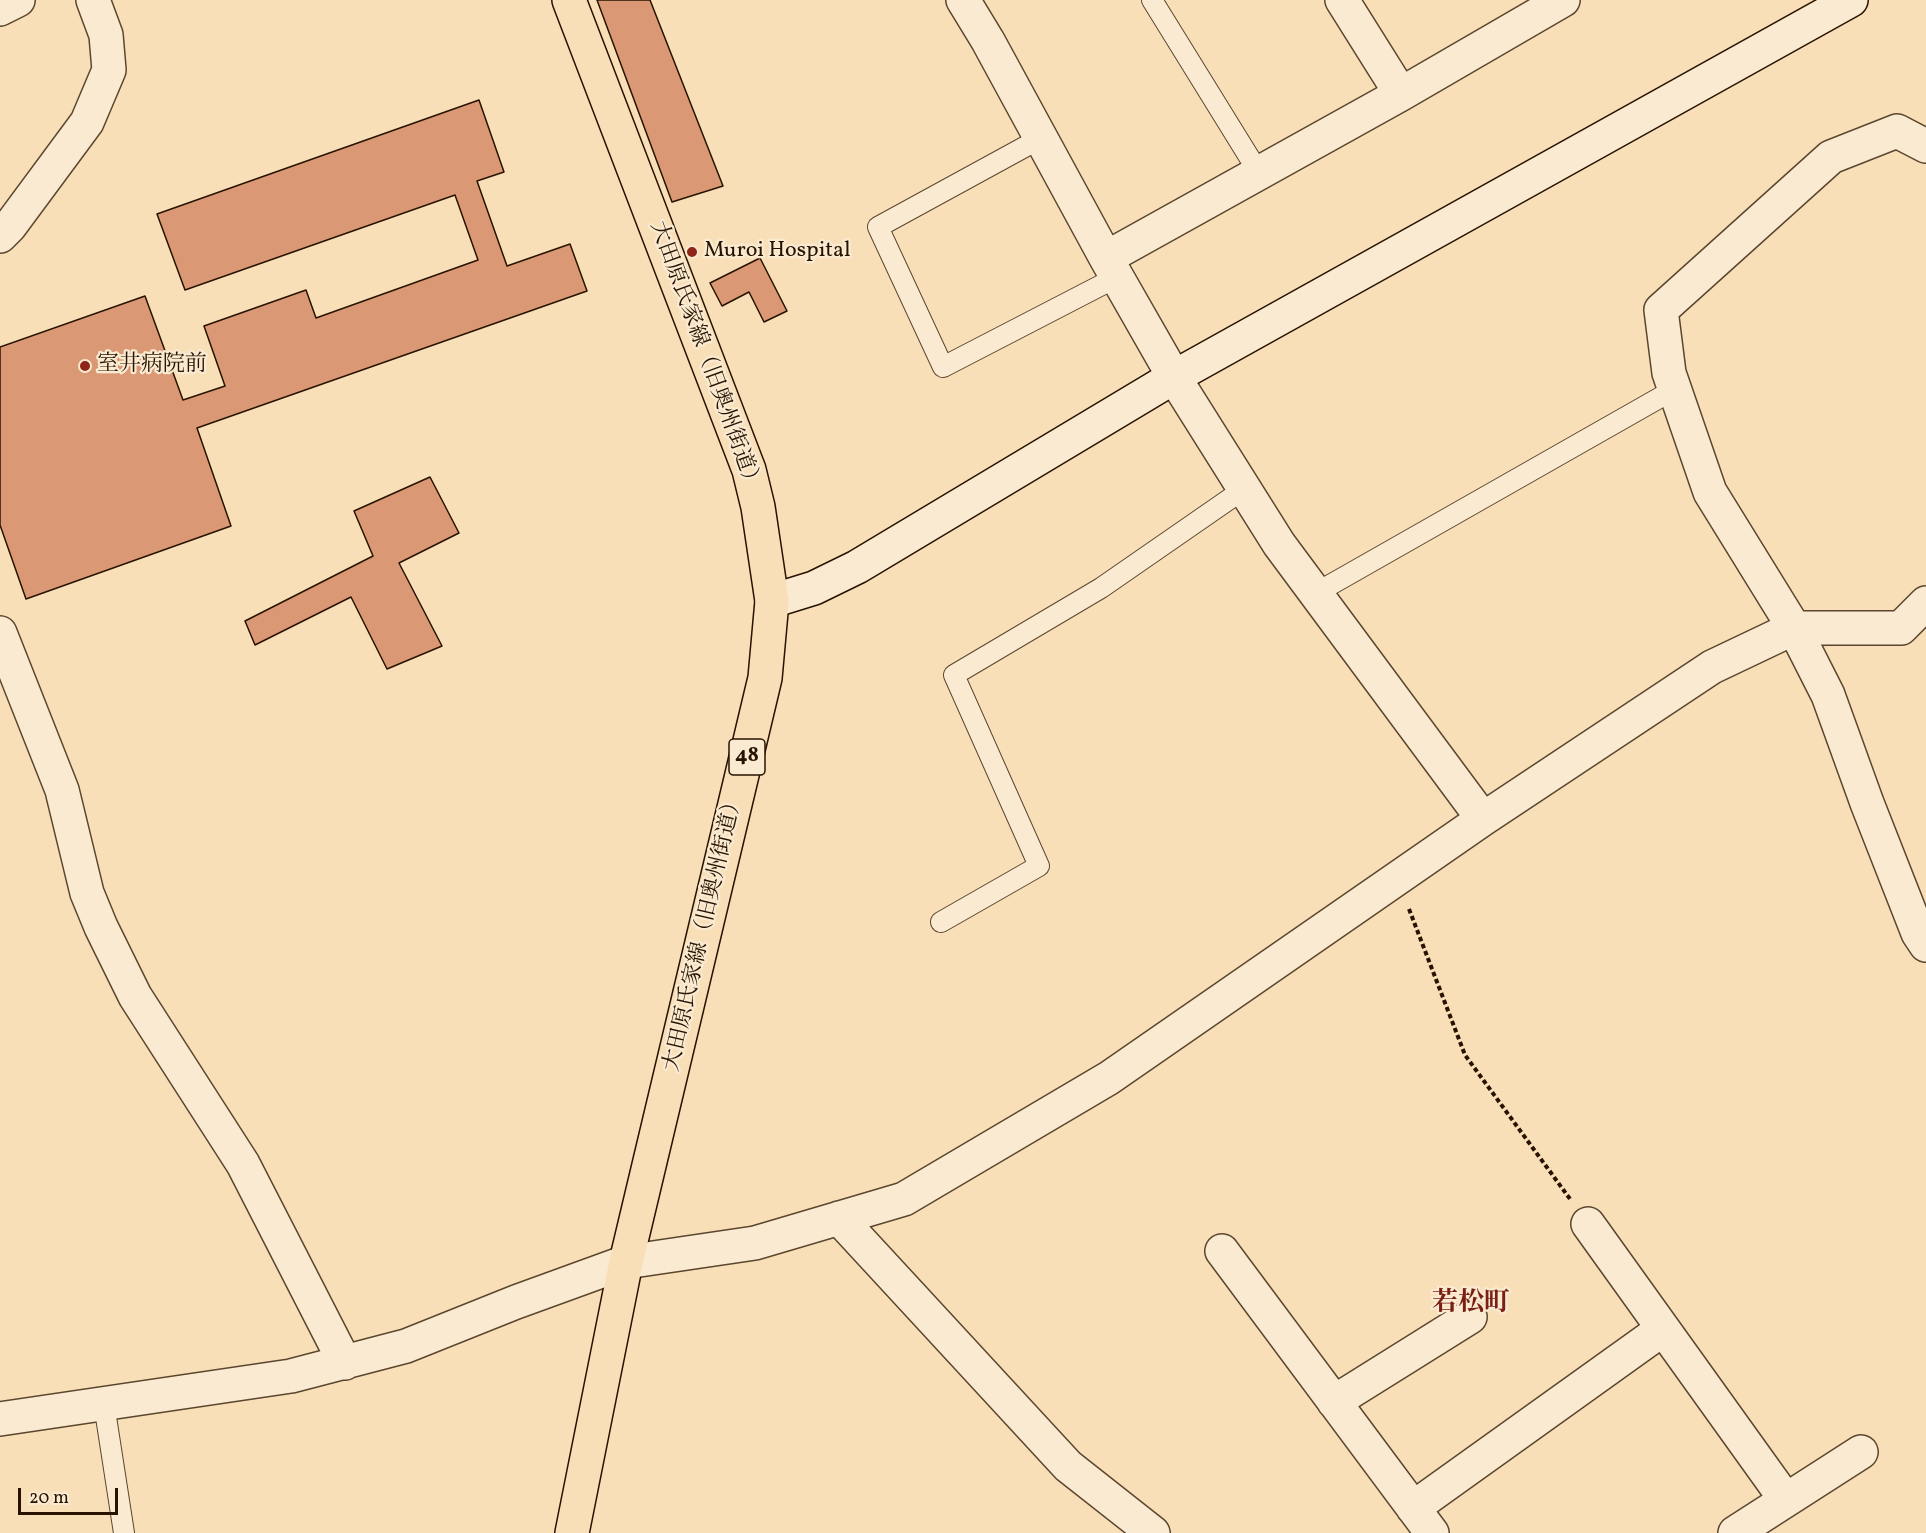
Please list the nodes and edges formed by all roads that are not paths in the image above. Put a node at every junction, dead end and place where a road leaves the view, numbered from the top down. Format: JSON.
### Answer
{"nodes":[{"id":1,"x":18,"y":0,"type":"edge"},
{"id":2,"x":93,"y":0,"type":"edge"},
{"id":3,"x":569,"y":0,"type":"edge"},
{"id":4,"x":963,"y":0,"type":"edge"},
{"id":5,"x":1152,"y":0,"type":"edge"},
{"id":6,"x":1342,"y":0,"type":"edge"},
{"id":7,"x":1851,"y":0,"type":"edge"},
{"id":8,"x":1560,"y":1,"type":"edge"},
{"id":9,"x":0,"y":9,"type":"edge"},
{"id":10,"x":1401,"y":94,"type":"junction"},
{"id":11,"x":1041,"y":138,"type":"junction"},
{"id":12,"x":1926,"y":146,"type":"edge"},
{"id":13,"x":1259,"y":173,"type":"junction"},
{"id":14,"x":0,"y":236,"type":"edge"},
{"id":15,"x":1111,"y":267,"type":"junction"},
{"id":16,"x":1174,"y":377,"type":"junction"},
{"id":17,"x":1675,"y":389,"type":"junction"},
{"id":18,"x":1244,"y":489,"type":"junction"},
{"id":19,"x":1316,"y":593,"type":"junction"},
{"id":20,"x":772,"y":601,"type":"junction"},
{"id":21,"x":1926,"y":603,"type":"edge"},
{"id":22,"x":1794,"y":628,"type":"junction"},
{"id":23,"x":0,"y":633,"type":"edge"},
{"id":24,"x":1483,"y":819,"type":"junction"},
{"id":25,"x":941,"y":922,"type":"dead end"},
{"id":26,"x":1926,"y":945,"type":"edge"},
{"id":27,"x":839,"y":1218,"type":"junction"},
{"id":28,"x":1588,"y":1224,"type":"road end"},
{"id":29,"x":1222,"y":1251,"type":"dead end"},
{"id":30,"x":626,"y":1262,"type":"junction"},
{"id":31,"x":1470,"y":1317,"type":"dead end"},
{"id":32,"x":1663,"y":1329,"type":"junction"},
{"id":33,"x":345,"y":1363,"type":"junction"},
{"id":34,"x":1334,"y":1402,"type":"junction"},
{"id":35,"x":104,"y":1404,"type":"junction"},
{"id":36,"x":0,"y":1419,"type":"edge"},
{"id":37,"x":1861,"y":1452,"type":"dead end"},
{"id":38,"x":1786,"y":1500,"type":"junction"},
{"id":39,"x":1423,"y":1520,"type":"edge"},
{"id":40,"x":1147,"y":1531,"type":"edge"},
{"id":41,"x":124,"y":1533,"type":"edge"},
{"id":42,"x":572,"y":1533,"type":"edge"},
{"id":43,"x":1735,"y":1533,"type":"edge"}],
"edges":[{"from":1,"to":9,"type":"street"},
{"from":2,"to":14,"type":"street"},
{"from":3,"to":20,"type":"main road","name":"大田原氏家線（旧奥州街道）","number":"48"},
{"from":4,"to":11,"type":"street"},
{"from":5,"to":13,"type":"lane"},
{"from":6,"to":10,"type":"street"},
{"from":7,"to":16,"type":"street"},
{"from":8,"to":10,"type":"street"},
{"from":10,"to":13,"type":"street"},
{"from":11,"to":15,"type":"street"},
{"from":11,"to":15,"type":"lane"},
{"from":12,"to":17,"type":"street"},
{"from":13,"to":15,"type":"street"},
{"from":15,"to":16,"type":"street"},
{"from":16,"to":18,"type":"street"},
{"from":16,"to":20,"type":"street"},
{"from":17,"to":19,"type":"lane"},
{"from":17,"to":22,"type":"street"},
{"from":18,"to":19,"type":"street"},
{"from":18,"to":25,"type":"lane"},
{"from":19,"to":24,"type":"street"},
{"from":20,"to":30,"type":"main road","name":"大田原氏家線（旧奥州街道）","number":"48"},
{"from":21,"to":22,"type":"street"},
{"from":22,"to":24,"type":"street"},
{"from":22,"to":26,"type":"street"},
{"from":23,"to":33,"type":"street"},
{"from":24,"to":27,"type":"street"},
{"from":27,"to":30,"type":"street"},
{"from":27,"to":40,"type":"street"},
{"from":28,"to":32,"type":"street"},
{"from":29,"to":34,"type":"street"},
{"from":30,"to":33,"type":"street"},
{"from":30,"to":42,"type":"main road","name":"大田原氏家線（旧奥州街道）","number":"48"},
{"from":31,"to":34,"type":"street"},
{"from":32,"to":38,"type":"street"},
{"from":32,"to":39,"type":"street"},
{"from":33,"to":35,"type":"street"},
{"from":34,"to":39,"type":"street"},
{"from":35,"to":36,"type":"street"},
{"from":35,"to":41,"type":"lane"},
{"from":37,"to":38,"type":"street"},
{"from":38,"to":43,"type":"street"}]}
